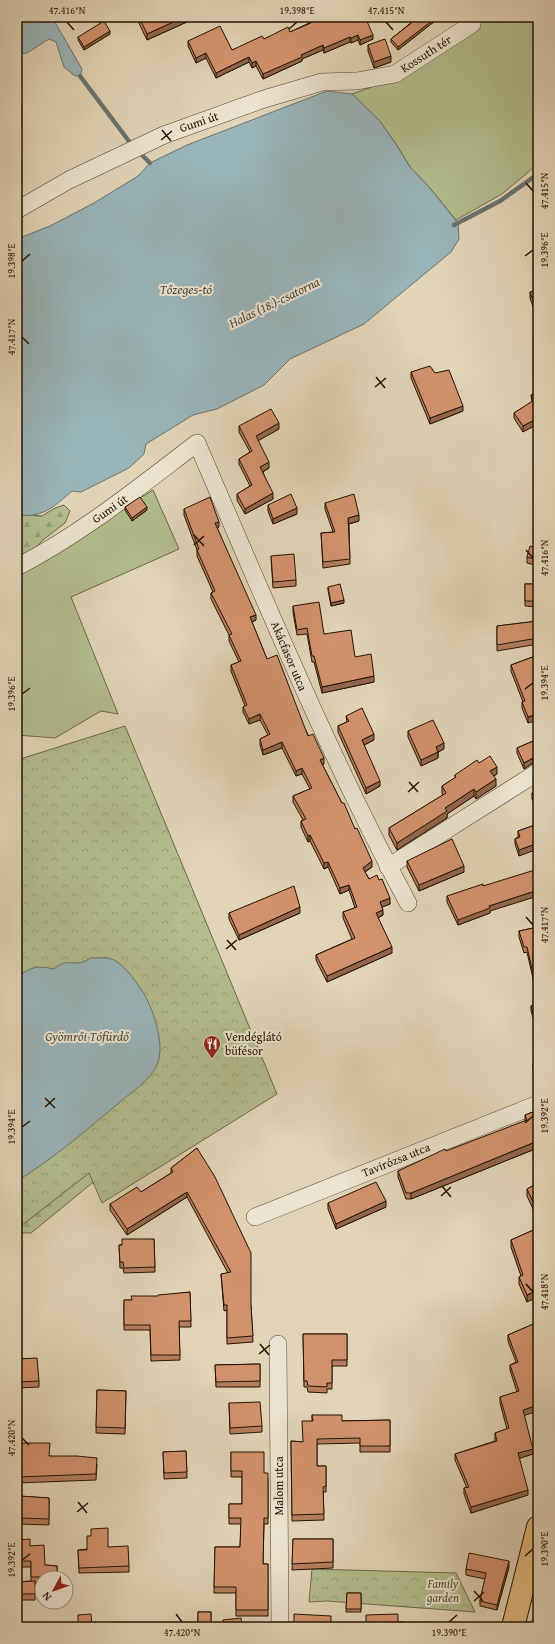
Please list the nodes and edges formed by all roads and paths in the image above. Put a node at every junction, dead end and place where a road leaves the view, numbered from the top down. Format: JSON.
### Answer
{"nodes":[{"id":1,"x":472,"y":17,"type":"edge"},
{"id":2,"x":395,"y":74,"type":"joint"},
{"id":3,"x":17,"y":210,"type":"edge"},
{"id":4,"x":197,"y":443,"type":"joint"},
{"id":5,"x":17,"y":567,"type":"edge"},
{"id":6,"x":538,"y":772,"type":"edge"},
{"id":7,"x":388,"y":867,"type":"junction"},
{"id":8,"x":408,"y":903,"type":"dead end"},
{"id":9,"x":538,"y":1104,"type":"edge"},
{"id":10,"x":255,"y":1217,"type":"dead end"},
{"id":11,"x":278,"y":1344,"type":"dead end"},
{"id":12,"x":538,"y":1527,"type":"edge"},
{"id":13,"x":280,"y":1627,"type":"edge"},
{"id":14,"x":513,"y":1627,"type":"edge"}],
"edges":[{"from":1,"to":2,"type":"street","name":"Kossuth tér"},
{"from":2,"to":3,"type":"street","name":"Gumi út"},
{"from":4,"to":5,"type":"street","name":"Gumi út"},
{"from":4,"to":7,"type":"street","name":"Akácfasor utca"},
{"from":6,"to":7,"type":"street"},
{"from":7,"to":8,"type":"street","name":"Akácfasor utca"},
{"from":9,"to":10,"type":"street","name":"Tavirózsa utca"},
{"from":11,"to":13,"type":"street","name":"Malom utca"},
{"from":12,"to":14,"type":"main road"}]}
